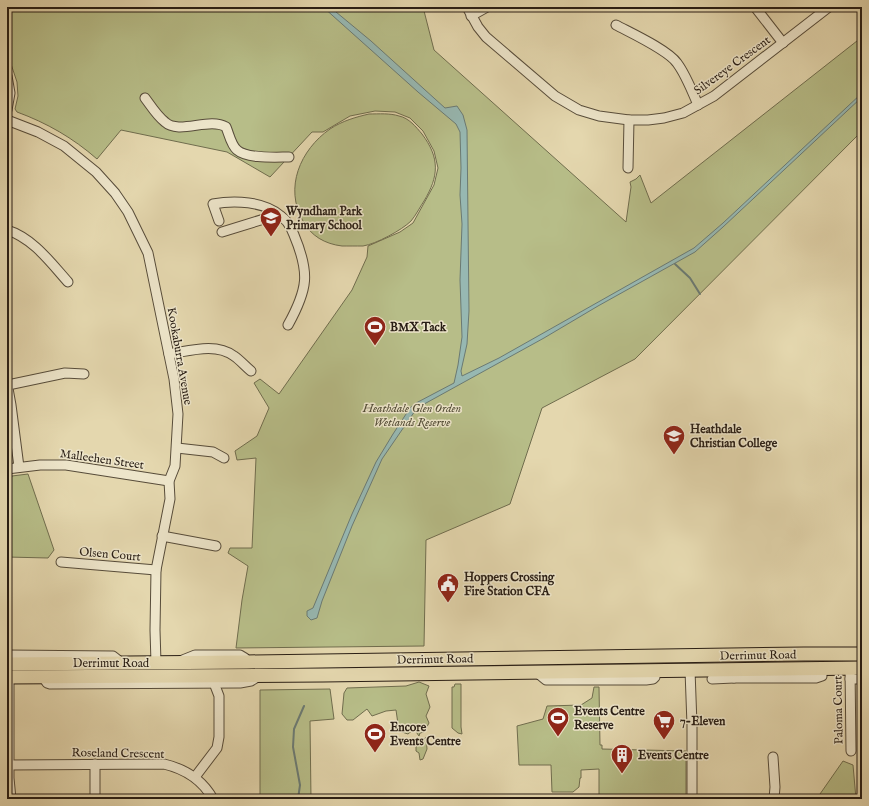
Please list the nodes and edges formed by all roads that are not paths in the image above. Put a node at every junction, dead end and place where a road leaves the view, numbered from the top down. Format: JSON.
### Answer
{"nodes":[{"id":1,"x":467,"y":7,"type":"edge"},
{"id":2,"x":487,"y":7,"type":"edge"},
{"id":3,"x":755,"y":7,"type":"edge"},
{"id":4,"x":829,"y":7,"type":"edge"},
{"id":5,"x":471,"y":16,"type":"junction"},
{"id":6,"x":616,"y":25,"type":"dead end"},
{"id":7,"x":783,"y":43,"type":"junction"},
{"id":8,"x":7,"y":76,"type":"edge"},
{"id":9,"x":145,"y":98,"type":"dead end"},
{"id":10,"x":698,"y":105,"type":"junction"},
{"id":11,"x":7,"y":110,"type":"edge"},
{"id":12,"x":7,"y":120,"type":"edge"},
{"id":13,"x":629,"y":120,"type":"junction"},
{"id":14,"x":289,"y":157,"type":"dead end"},
{"id":15,"x":628,"y":168,"type":"dead end"},
{"id":16,"x":280,"y":216,"type":"junction"},
{"id":17,"x":219,"y":221,"type":"dead end"},
{"id":18,"x":7,"y":230,"type":"edge"},
{"id":19,"x":222,"y":232,"type":"dead end"},
{"id":20,"x":68,"y":282,"type":"dead end"},
{"id":21,"x":288,"y":325,"type":"dead end"},
{"id":22,"x":169,"y":354,"type":"junction"},
{"id":23,"x":251,"y":371,"type":"dead end"},
{"id":24,"x":84,"y":374,"type":"dead end"},
{"id":25,"x":7,"y":384,"type":"edge"},
{"id":26,"x":177,"y":448,"type":"junction"},
{"id":27,"x":224,"y":458,"type":"dead end"},
{"id":28,"x":19,"y":467,"type":"junction"},
{"id":29,"x":7,"y":469,"type":"edge"},
{"id":30,"x":169,"y":481,"type":"junction"},
{"id":31,"x":162,"y":536,"type":"junction"},
{"id":32,"x":216,"y":546,"type":"dead end"},
{"id":33,"x":61,"y":562,"type":"dead end"},
{"id":34,"x":156,"y":570,"type":"junction"},
{"id":35,"x":804,"y":654,"type":"junction"},
{"id":36,"x":856,"y":654,"type":"edge"},
{"id":37,"x":691,"y":656,"type":"junction"},
{"id":38,"x":633,"y":657,"type":"junction"},
{"id":39,"x":441,"y":659,"type":"junction"},
{"id":40,"x":8,"y":661,"type":"edge"},
{"id":41,"x":156,"y":669,"type":"junction"},
{"id":42,"x":822,"y":669,"type":"junction"},
{"id":43,"x":656,"y":670,"type":"junction"},
{"id":44,"x":692,"y":670,"type":"junction"},
{"id":45,"x":854,"y":672,"type":"edge"},
{"id":46,"x":441,"y":673,"type":"junction"},
{"id":47,"x":732,"y":674,"type":"junction"},
{"id":48,"x":262,"y":675,"type":"junction"},
{"id":49,"x":8,"y":677,"type":"edge"},
{"id":50,"x":43,"y":677,"type":"junction"},
{"id":51,"x":862,"y":679,"type":"edge"},
{"id":52,"x":712,"y":680,"type":"dead end"},
{"id":53,"x":214,"y":683,"type":"junction"},
{"id":54,"x":851,"y":751,"type":"dead end"},
{"id":55,"x":773,"y":757,"type":"dead end"},
{"id":56,"x":95,"y":764,"type":"junction"},
{"id":57,"x":10,"y":765,"type":"junction"},
{"id":58,"x":195,"y":777,"type":"junction"},
{"id":59,"x":11,"y":799,"type":"edge"},
{"id":60,"x":95,"y":799,"type":"edge"},
{"id":61,"x":213,"y":799,"type":"edge"},
{"id":62,"x":692,"y":799,"type":"edge"},
{"id":63,"x":774,"y":799,"type":"edge"}],
"edges":[{"from":1,"to":5,"type":"street","name":"Silvereye Crescent"},
{"from":2,"to":5,"type":"street"},
{"from":3,"to":7,"type":"street"},
{"from":4,"to":7,"type":"street","name":"Silvereye Crescent"},
{"from":5,"to":13,"type":"street","name":"Silvereye Crescent"},
{"from":6,"to":10,"type":"street"},
{"from":7,"to":10,"type":"street","name":"Silvereye Crescent"},
{"from":8,"to":11,"type":"street"},
{"from":9,"to":14,"type":"street"},
{"from":10,"to":13,"type":"street","name":"Silvereye Crescent"},
{"from":12,"to":22,"type":"street","name":"Kookaburra Avenue"},
{"from":13,"to":15,"type":"street"},
{"from":16,"to":17,"type":"street"},
{"from":16,"to":19,"type":"street"},
{"from":16,"to":21,"type":"street"},
{"from":18,"to":20,"type":"street"},
{"from":22,"to":23,"type":"street"},
{"from":22,"to":26,"type":"street","name":"Kookaburra Avenue"},
{"from":24,"to":25,"type":"street"},
{"from":25,"to":28,"type":"street"},
{"from":26,"to":27,"type":"street"},
{"from":26,"to":30,"type":"street","name":"Kookaburra Avenue"},
{"from":28,"to":29,"type":"street","name":"Malleehen Street"},
{"from":28,"to":30,"type":"street","name":"Malleehen Street"},
{"from":30,"to":31,"type":"street","name":"Kookaburra Avenue"},
{"from":31,"to":32,"type":"street"},
{"from":31,"to":34,"type":"street","name":"Kookaburra Avenue"},
{"from":33,"to":34,"type":"street","name":"Olsen Court"},
{"from":34,"to":41,"type":"street","name":"Kookaburra Avenue"},
{"from":35,"to":36,"type":"highway","name":"Derrimut Road"},
{"from":35,"to":37,"type":"highway","name":"Derrimut Road"},
{"from":35,"to":42,"type":"highway"},
{"from":36,"to":45,"type":"highway"},
{"from":37,"to":38,"type":"highway","name":"Derrimut Road"},
{"from":37,"to":44,"type":"highway"},
{"from":38,"to":39,"type":"highway","name":"Derrimut Road"},
{"from":38,"to":43,"type":"highway"},
{"from":39,"to":41,"type":"highway","name":"Derrimut Road"},
{"from":39,"to":46,"type":"highway"},
{"from":40,"to":41,"type":"highway","name":"Derrimut Road"},
{"from":40,"to":49,"type":"highway"},
{"from":41,"to":48,"type":"highway","name":"Derrimut Road"},
{"from":41,"to":50,"type":"highway","name":"Derrimut Road"},
{"from":42,"to":45,"type":"highway","name":"Derrimut Road"},
{"from":42,"to":47,"type":"highway","name":"Derrimut Road"},
{"from":43,"to":44,"type":"highway","name":"Derrimut Road"},
{"from":43,"to":46,"type":"highway","name":"Derrimut Road"},
{"from":44,"to":47,"type":"highway","name":"Derrimut Road"},
{"from":44,"to":62,"type":"street"},
{"from":45,"to":51,"type":"street"},
{"from":45,"to":54,"type":"street","name":"Paloma Court"},
{"from":46,"to":48,"type":"highway","name":"Derrimut Road"},
{"from":47,"to":52,"type":"street"},
{"from":48,"to":53,"type":"street"},
{"from":49,"to":50,"type":"highway","name":"Derrimut Road"},
{"from":49,"to":57,"type":"street"},
{"from":50,"to":53,"type":"street"},
{"from":53,"to":58,"type":"street"},
{"from":55,"to":63,"type":"street"},
{"from":56,"to":57,"type":"street","name":"Roseland Crescent"},
{"from":56,"to":58,"type":"street","name":"Roseland Crescent"},
{"from":56,"to":60,"type":"street"},
{"from":57,"to":59,"type":"street"},
{"from":58,"to":61,"type":"street","name":"Roseland Crescent"}]}
